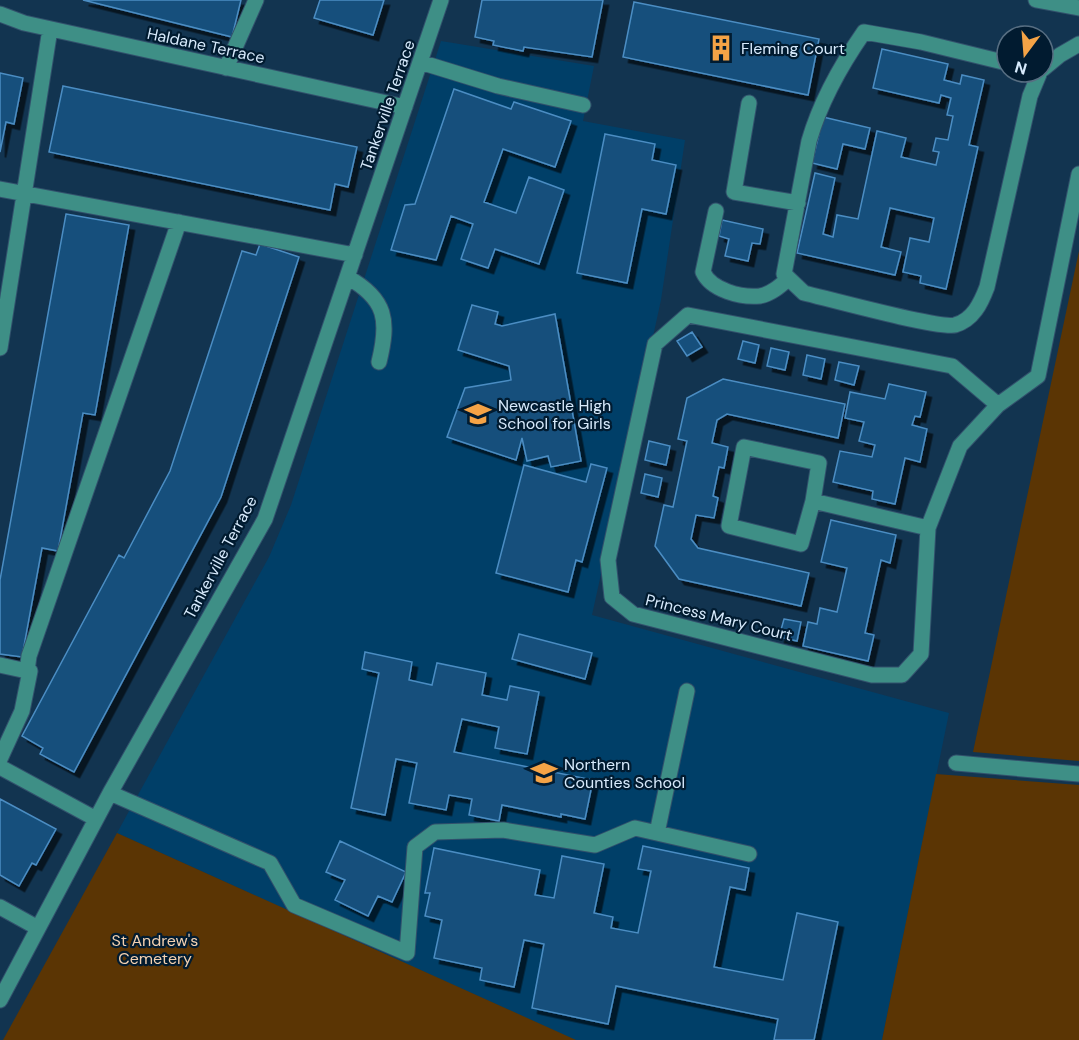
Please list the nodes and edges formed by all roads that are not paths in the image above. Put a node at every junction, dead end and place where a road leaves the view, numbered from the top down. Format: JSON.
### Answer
{"nodes":[{"id":1,"x":256,"y":0,"type":"edge"},
{"id":2,"x":441,"y":0,"type":"edge"},
{"id":3,"x":1036,"y":0,"type":"edge"},
{"id":4,"x":1079,"y":8,"type":"edge"},
{"id":5,"x":0,"y":14,"type":"edge"},
{"id":6,"x":50,"y":29,"type":"junction"},
{"id":7,"x":1079,"y":44,"type":"edge"},
{"id":8,"x":995,"y":60,"type":"edge"},
{"id":9,"x":1055,"y":61,"type":"edge"},
{"id":10,"x":420,"y":62,"type":"junction"},
{"id":11,"x":226,"y":68,"type":"junction"},
{"id":12,"x":1036,"y":84,"type":"edge"},
{"id":13,"x":749,"y":104,"type":"dead end"},
{"id":14,"x":583,"y":105,"type":"dead end"},
{"id":15,"x":405,"y":107,"type":"junction"},
{"id":16,"x":1079,"y":174,"type":"edge"},
{"id":17,"x":0,"y":189,"type":"edge"},
{"id":18,"x":24,"y":193,"type":"junction"},
{"id":19,"x":798,"y":203,"type":"junction"},
{"id":20,"x":716,"y":211,"type":"dead end"},
{"id":21,"x":178,"y":222,"type":"junction"},
{"id":22,"x":355,"y":255,"type":"junction"},
{"id":23,"x":347,"y":277,"type":"junction"},
{"id":24,"x":788,"y":279,"type":"junction"},
{"id":25,"x":0,"y":348,"type":"edge"},
{"id":26,"x":379,"y":362,"type":"dead end"},
{"id":27,"x":998,"y":405,"type":"junction"},
{"id":28,"x":813,"y":501,"type":"junction"},
{"id":29,"x":928,"y":528,"type":"junction"},
{"id":30,"x":0,"y":665,"type":"edge"},
{"id":31,"x":27,"y":671,"type":"junction"},
{"id":32,"x":687,"y":691,"type":"dead end"},
{"id":33,"x":0,"y":759,"type":"edge"},
{"id":34,"x":956,"y":763,"type":"dead end"},
{"id":35,"x":0,"y":767,"type":"edge"},
{"id":36,"x":1079,"y":774,"type":"edge"},
{"id":37,"x":110,"y":793,"type":"junction"},
{"id":38,"x":96,"y":819,"type":"junction"},
{"id":39,"x":657,"y":833,"type":"junction"},
{"id":40,"x":749,"y":854,"type":"dead end"},
{"id":41,"x":0,"y":907,"type":"edge"},
{"id":42,"x":38,"y":928,"type":"junction"},
{"id":43,"x":0,"y":1000,"type":"edge"}],
"edges":[{"from":1,"to":11,"type":"street"},
{"from":2,"to":10,"type":"street","name":"Tankerville Terrace"},
{"from":3,"to":4,"type":"street"},
{"from":5,"to":6,"type":"street","name":"Haldane Terrace"},
{"from":6,"to":11,"type":"street","name":"Haldane Terrace"},
{"from":6,"to":18,"type":"street"},
{"from":7,"to":9,"type":"street"},
{"from":8,"to":19,"type":"street"},
{"from":10,"to":14,"type":"street"},
{"from":10,"to":15,"type":"street","name":"Tankerville Terrace"},
{"from":11,"to":15,"type":"street","name":"Haldane Terrace"},
{"from":12,"to":24,"type":"street"},
{"from":13,"to":19,"type":"street"},
{"from":15,"to":22,"type":"street","name":"Tankerville Terrace"},
{"from":16,"to":27,"type":"street","name":"Princess Mary Court"},
{"from":17,"to":18,"type":"street"},
{"from":18,"to":21,"type":"street"},
{"from":18,"to":25,"type":"street"},
{"from":19,"to":24,"type":"street"},
{"from":20,"to":24,"type":"street"},
{"from":21,"to":22,"type":"street"},
{"from":21,"to":31,"type":"street"},
{"from":22,"to":23,"type":"street","name":"Tankerville Terrace"},
{"from":23,"to":26,"type":"street"},
{"from":23,"to":37,"type":"street","name":"Tankerville Terrace"},
{"from":27,"to":29,"type":"street","name":"Princess Mary Court"},
{"from":27,"to":29,"type":"street","name":"Princess Mary Court"},
{"from":28,"to":28,"type":"street"},
{"from":28,"to":29,"type":"street"},
{"from":30,"to":31,"type":"street"},
{"from":31,"to":33,"type":"street"},
{"from":32,"to":39,"type":"street"},
{"from":34,"to":36,"type":"street"},
{"from":35,"to":38,"type":"street"},
{"from":37,"to":38,"type":"street","name":"Tankerville Terrace"},
{"from":37,"to":39,"type":"street"},
{"from":38,"to":42,"type":"street","name":"Tankerville Terrace"},
{"from":39,"to":40,"type":"street"},
{"from":41,"to":42,"type":"street"},
{"from":42,"to":43,"type":"street","name":"Tankerville Terrace"}]}
